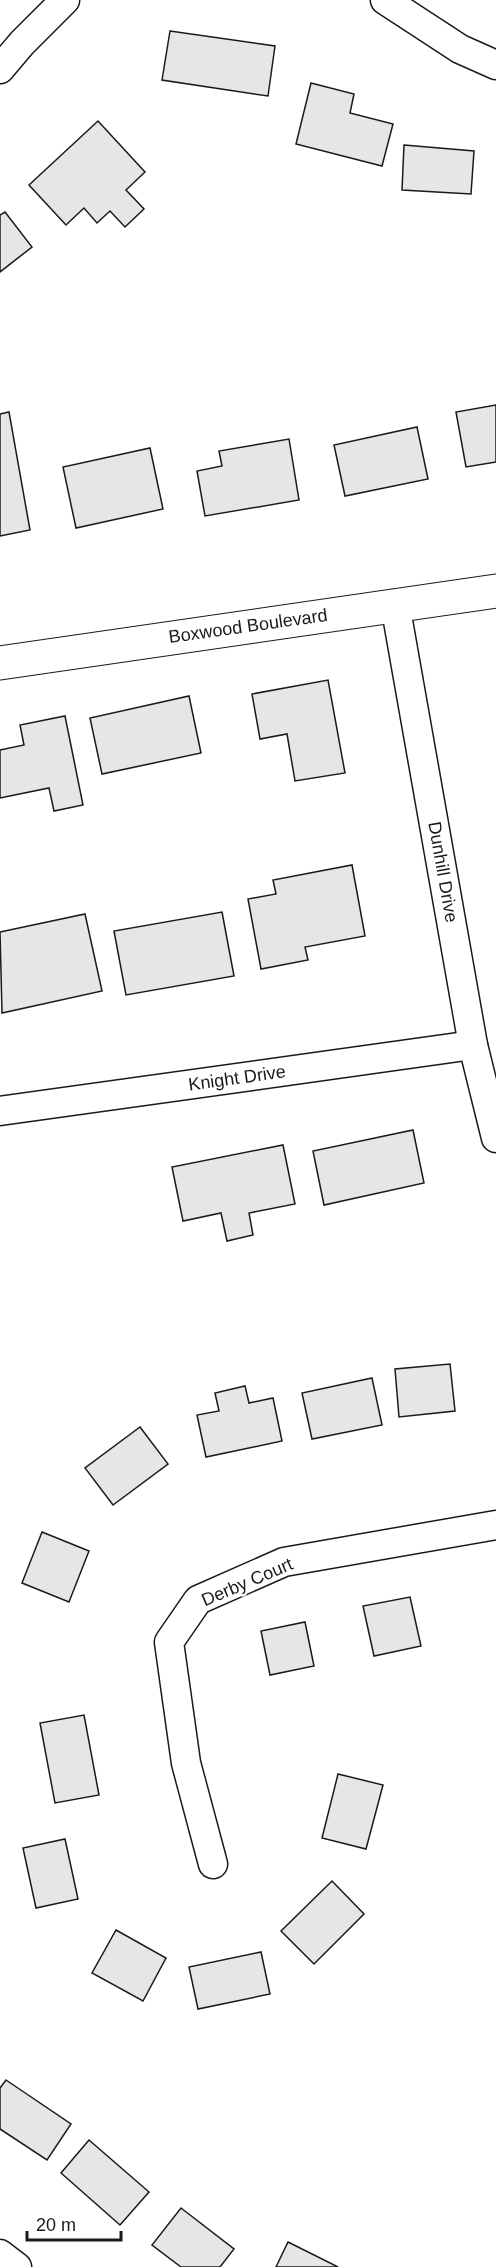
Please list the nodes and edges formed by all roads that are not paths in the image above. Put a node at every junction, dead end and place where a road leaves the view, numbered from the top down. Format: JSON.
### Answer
{"nodes":[{"id":1,"x":65,"y":0,"type":"edge"},
{"id":2,"x":385,"y":0,"type":"edge"},
{"id":3,"x":496,"y":65,"type":"edge"},
{"id":4,"x":0,"y":69,"type":"edge"},
{"id":5,"x":496,"y":591,"type":"edge"},
{"id":6,"x":395,"y":604,"type":"junction"},
{"id":7,"x":0,"y":663,"type":"edge"},
{"id":8,"x":473,"y":1045,"type":"junction"},
{"id":9,"x":0,"y":1111,"type":"edge"},
{"id":10,"x":496,"y":1138,"type":"edge"},
{"id":11,"x":496,"y":1525,"type":"edge"},
{"id":12,"x":213,"y":1864,"type":"dead end"},
{"id":13,"x":0,"y":2254,"type":"edge"},
{"id":14,"x":17,"y":2267,"type":"edge"}],
"edges":[{"from":1,"to":4,"type":"street"},
{"from":2,"to":3,"type":"street"},
{"from":5,"to":6,"type":"street","name":"Boxwood Boulevard"},
{"from":6,"to":7,"type":"street","name":"Boxwood Boulevard"},
{"from":6,"to":8,"type":"street","name":"Dunhill Drive"},
{"from":8,"to":9,"type":"street","name":"Knight Drive"},
{"from":8,"to":10,"type":"street","name":"Dunhill Drive"},
{"from":11,"to":12,"type":"street","name":"Derby Court"},
{"from":13,"to":14,"type":"street"}]}
